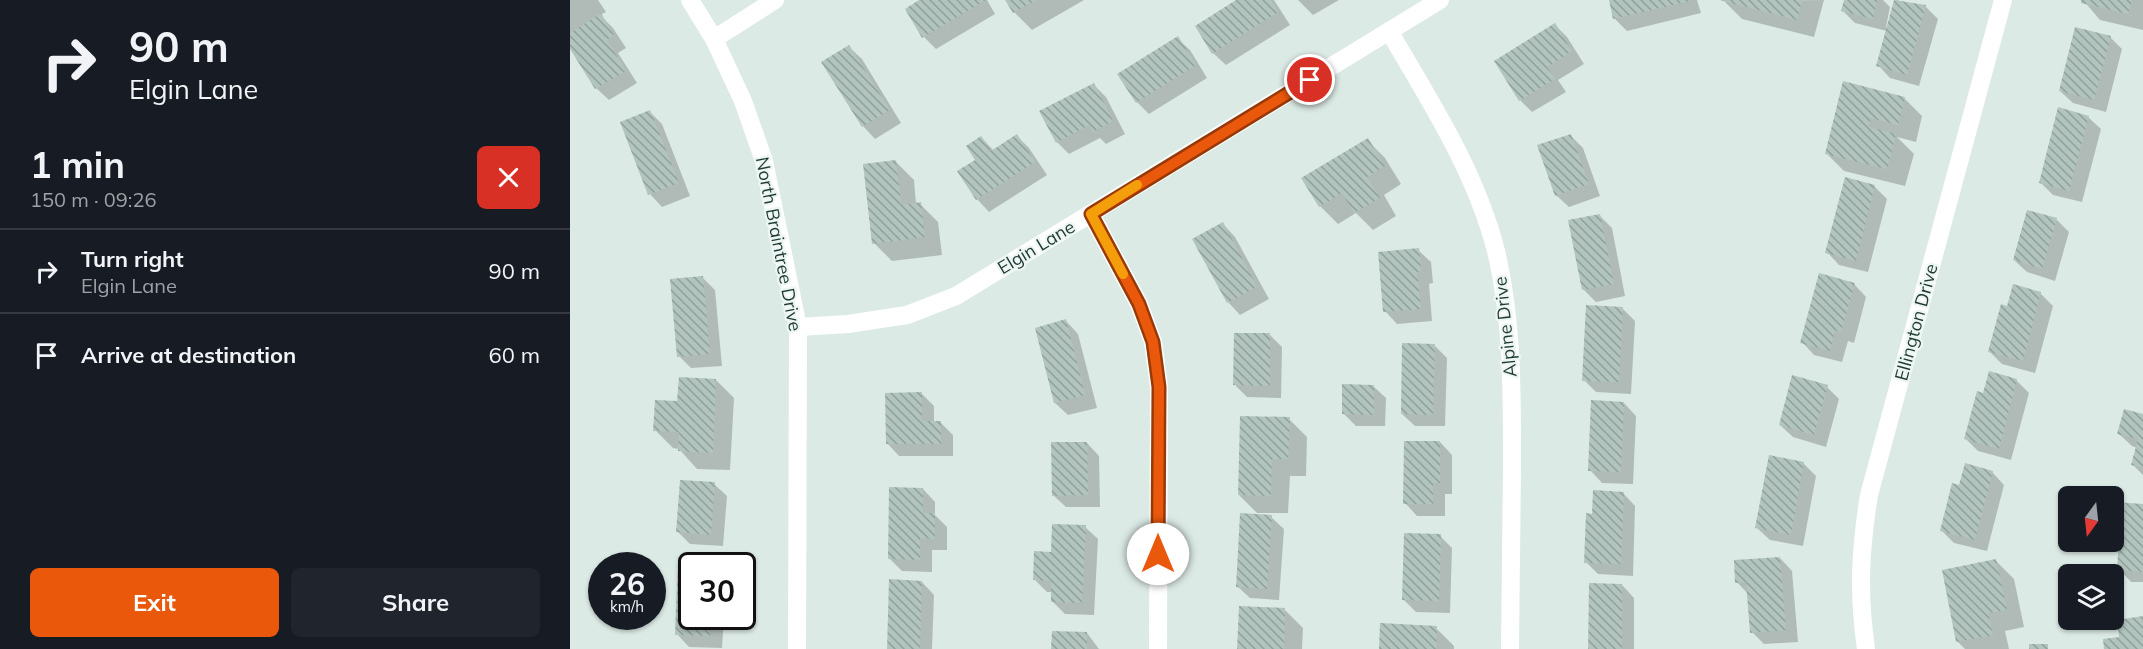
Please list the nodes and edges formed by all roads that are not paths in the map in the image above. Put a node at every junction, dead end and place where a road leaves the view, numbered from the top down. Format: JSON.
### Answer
{"nodes":[{"id":1,"x":690,"y":0,"type":"edge"},
{"id":2,"x":775,"y":0,"type":"edge"},
{"id":3,"x":1440,"y":0,"type":"edge"},
{"id":4,"x":2003,"y":0,"type":"edge"},
{"id":5,"x":1389,"y":32,"type":"junction"},
{"id":6,"x":714,"y":39,"type":"junction"},
{"id":7,"x":1091,"y":214,"type":"junction"},
{"id":8,"x":798,"y":327,"type":"junction"},
{"id":9,"x":797,"y":649,"type":"edge"},
{"id":10,"x":1158,"y":649,"type":"edge"},
{"id":11,"x":1510,"y":649,"type":"edge"},
{"id":12,"x":1866,"y":649,"type":"edge"}],
"edges":[{"from":1,"to":6,"type":"street","name":"North Braintree Drive"},
{"from":2,"to":6,"type":"street"},
{"from":3,"to":5,"type":"street","name":"Elgin Lane"},
{"from":4,"to":12,"type":"street","name":"Ellington Drive"},
{"from":5,"to":7,"type":"street","name":"Elgin Lane"},
{"from":5,"to":11,"type":"street","name":"Alpine Drive"},
{"from":6,"to":8,"type":"street","name":"North Braintree Drive"},
{"from":7,"to":8,"type":"street","name":"Elgin Lane"},
{"from":7,"to":10,"type":"street"},
{"from":8,"to":9,"type":"street","name":"North Braintree Drive"}]}
